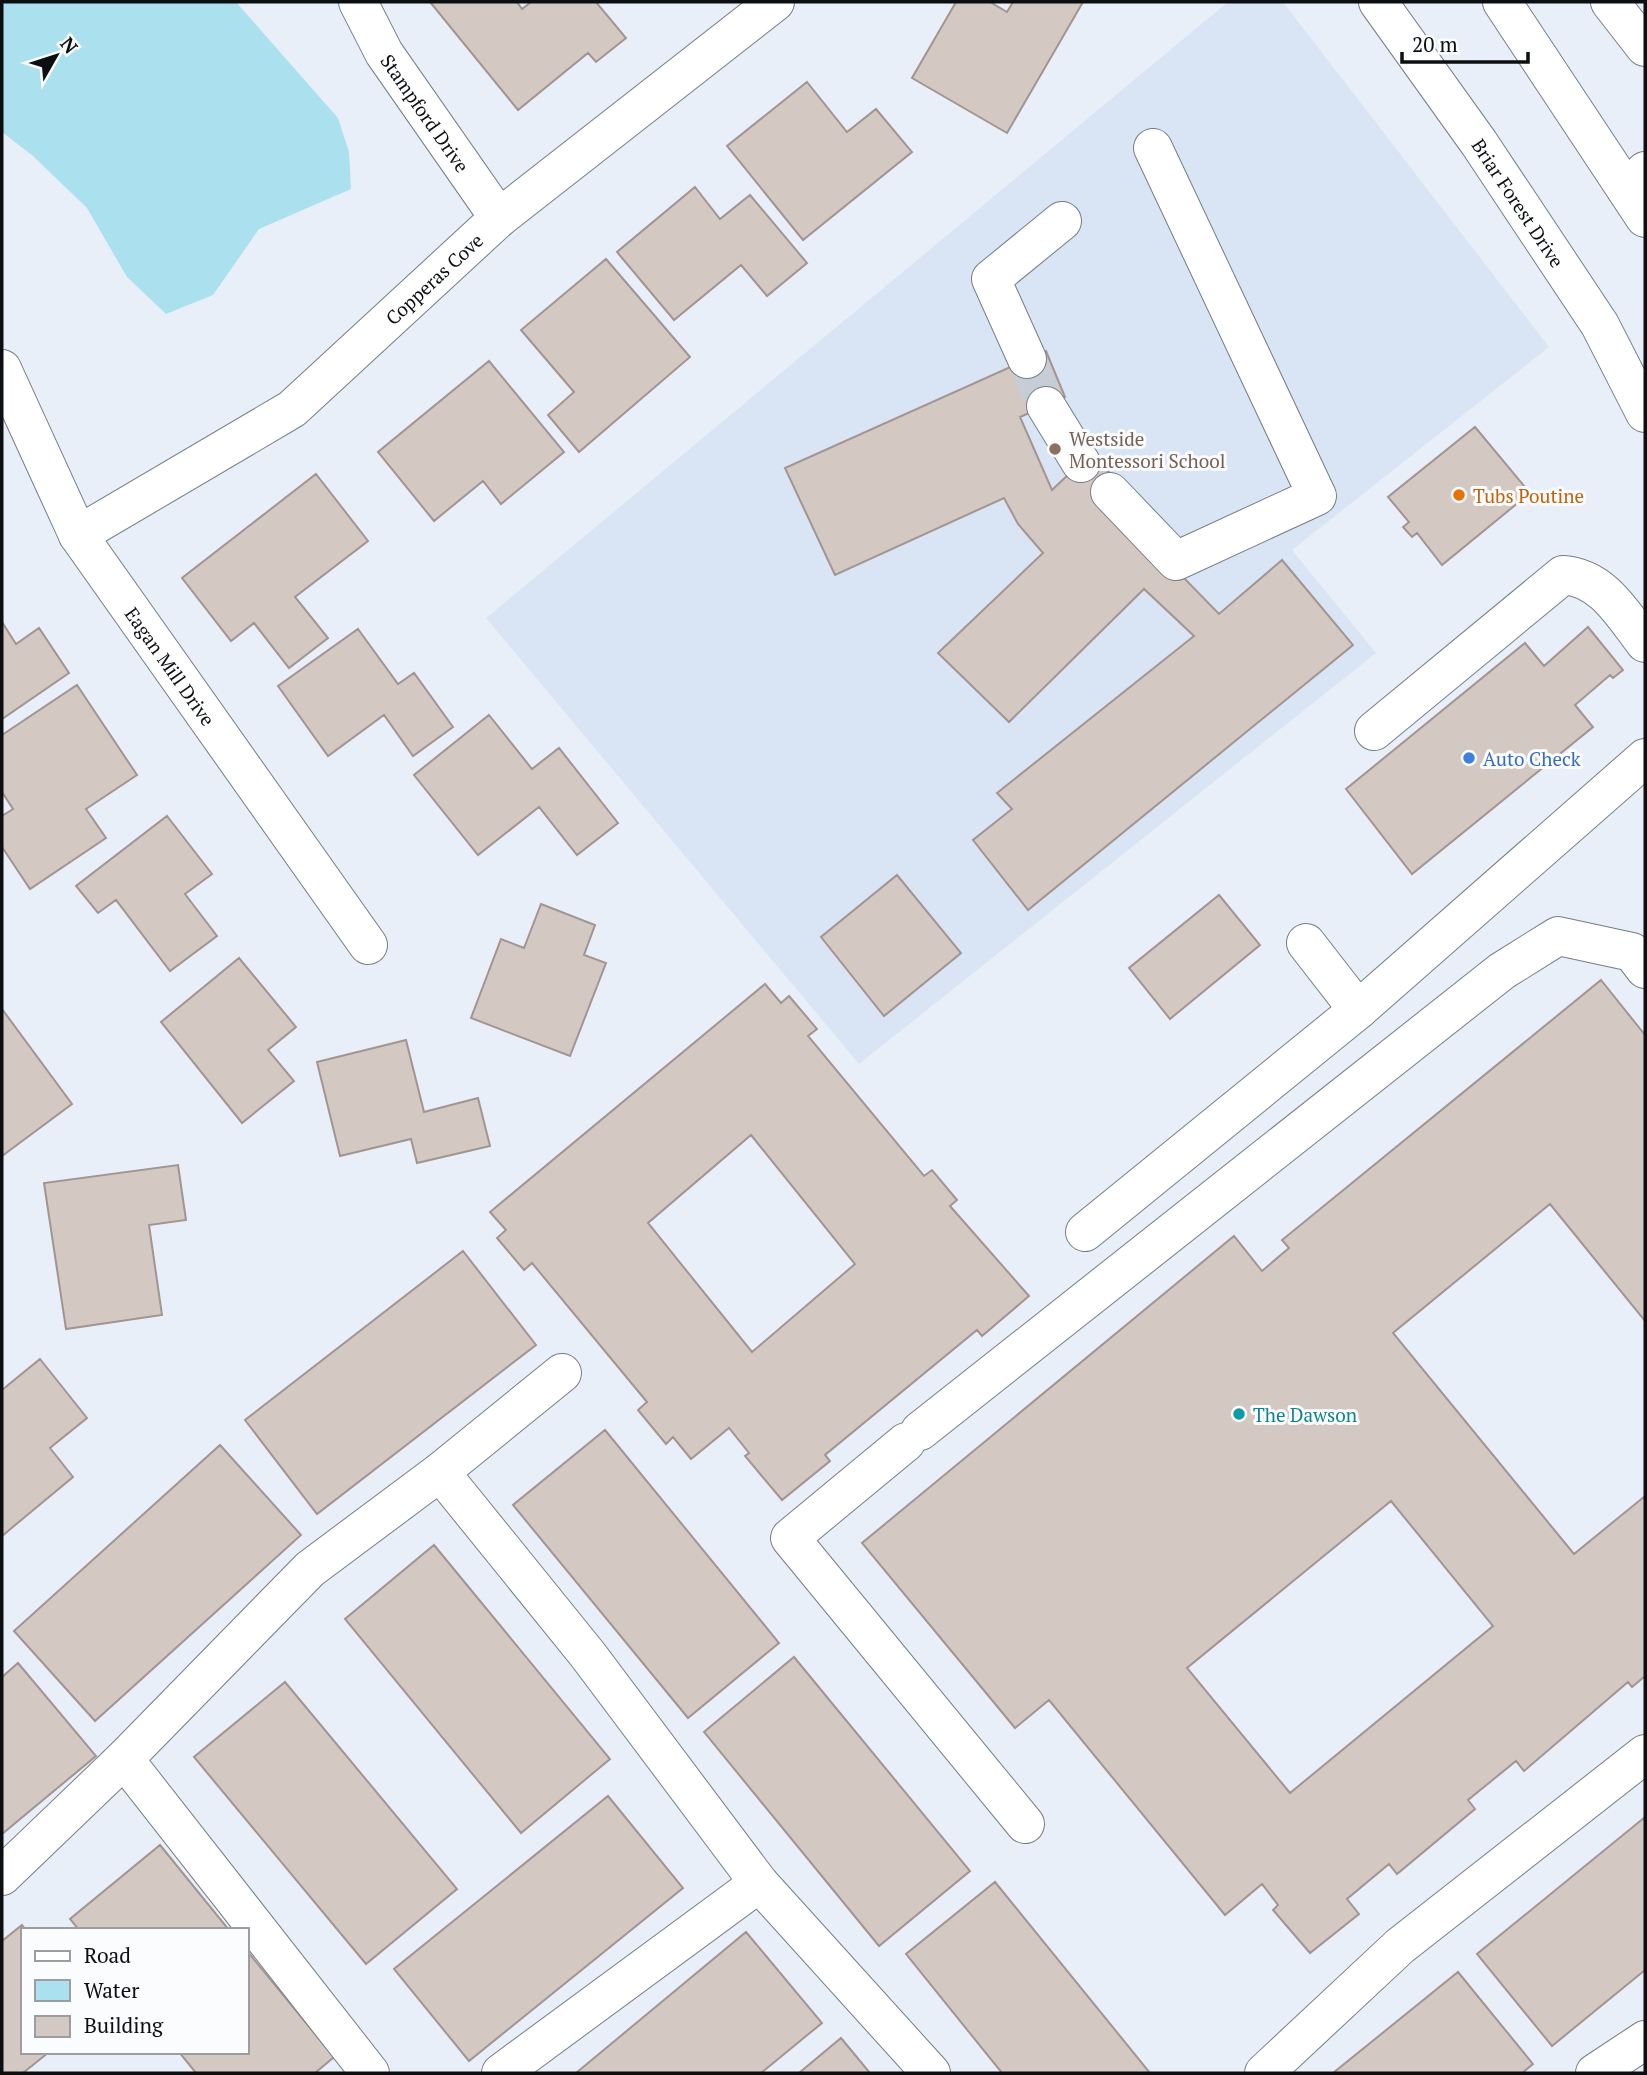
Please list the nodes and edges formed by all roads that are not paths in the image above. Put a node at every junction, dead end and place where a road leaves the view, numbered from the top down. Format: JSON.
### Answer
{"nodes":[{"id":1,"x":358,"y":2,"type":"edge"},
{"id":2,"x":775,"y":2,"type":"edge"},
{"id":3,"x":1378,"y":2,"type":"edge"},
{"id":4,"x":1502,"y":2,"type":"edge"},
{"id":5,"x":1610,"y":2,"type":"edge"},
{"id":6,"x":1645,"y":47,"type":"edge"},
{"id":7,"x":1153,"y":148,"type":"dead end"},
{"id":8,"x":1639,"y":192,"type":"edge"},
{"id":9,"x":499,"y":218,"type":"junction"},
{"id":10,"x":1062,"y":221,"type":"dead end"},
{"id":11,"x":1027,"y":359,"type":"tunnel mouth"},
{"id":12,"x":2,"y":369,"type":"edge"},
{"id":13,"x":1046,"y":406,"type":"tunnel mouth"},
{"id":14,"x":1645,"y":413,"type":"edge"},
{"id":15,"x":1082,"y":463,"type":"dead end"},
{"id":16,"x":1110,"y":492,"type":"dead end"},
{"id":17,"x":78,"y":535,"type":"junction"},
{"id":18,"x":1645,"y":643,"type":"edge"},
{"id":19,"x":1374,"y":731,"type":"dead end"},
{"id":20,"x":1645,"y":758,"type":"edge"},
{"id":21,"x":1306,"y":943,"type":"dead end"},
{"id":22,"x":368,"y":945,"type":"dead end"},
{"id":23,"x":1641,"y":955,"type":"edge"},
{"id":24,"x":1358,"y":1010,"type":"junction"},
{"id":25,"x":1085,"y":1232,"type":"dead end"},
{"id":26,"x":562,"y":1373,"type":"dead end"},
{"id":27,"x":440,"y":1472,"type":"junction"},
{"id":28,"x":1645,"y":1754,"type":"edge"},
{"id":29,"x":124,"y":1759,"type":"junction"},
{"id":30,"x":1025,"y":1824,"type":"dead end"},
{"id":31,"x":2,"y":1876,"type":"edge"},
{"id":32,"x":759,"y":1883,"type":"junction"},
{"id":33,"x":1645,"y":2040,"type":"edge"},
{"id":34,"x":370,"y":2073,"type":"edge"},
{"id":35,"x":501,"y":2073,"type":"edge"},
{"id":36,"x":931,"y":2073,"type":"edge"},
{"id":37,"x":1264,"y":2073,"type":"edge"},
{"id":38,"x":1595,"y":2073,"type":"edge"}],
"edges":[{"from":1,"to":9,"type":"street","name":"Stampford Drive"},
{"from":2,"to":9,"type":"street","name":"Copperas Cove"},
{"from":3,"to":14,"type":"street","name":"Briar Forest Drive"},
{"from":4,"to":8,"type":"street"},
{"from":5,"to":6,"type":"street"},
{"from":7,"to":16,"type":"street"},
{"from":9,"to":17,"type":"street","name":"Copperas Cove"},
{"from":10,"to":11,"type":"street"},
{"from":12,"to":17,"type":"street","name":"Eagan Mill Drive"},
{"from":13,"to":15,"type":"street"},
{"from":17,"to":22,"type":"street","name":"Eagan Mill Drive"},
{"from":18,"to":19,"type":"street"},
{"from":20,"to":24,"type":"street"},
{"from":21,"to":24,"type":"street"},
{"from":23,"to":30,"type":"street"},
{"from":24,"to":25,"type":"street"},
{"from":26,"to":27,"type":"street"},
{"from":27,"to":29,"type":"street"},
{"from":27,"to":32,"type":"street"},
{"from":28,"to":37,"type":"street"},
{"from":29,"to":31,"type":"street"},
{"from":29,"to":34,"type":"street"},
{"from":32,"to":35,"type":"street"},
{"from":32,"to":36,"type":"street"},
{"from":33,"to":38,"type":"street"}]}
